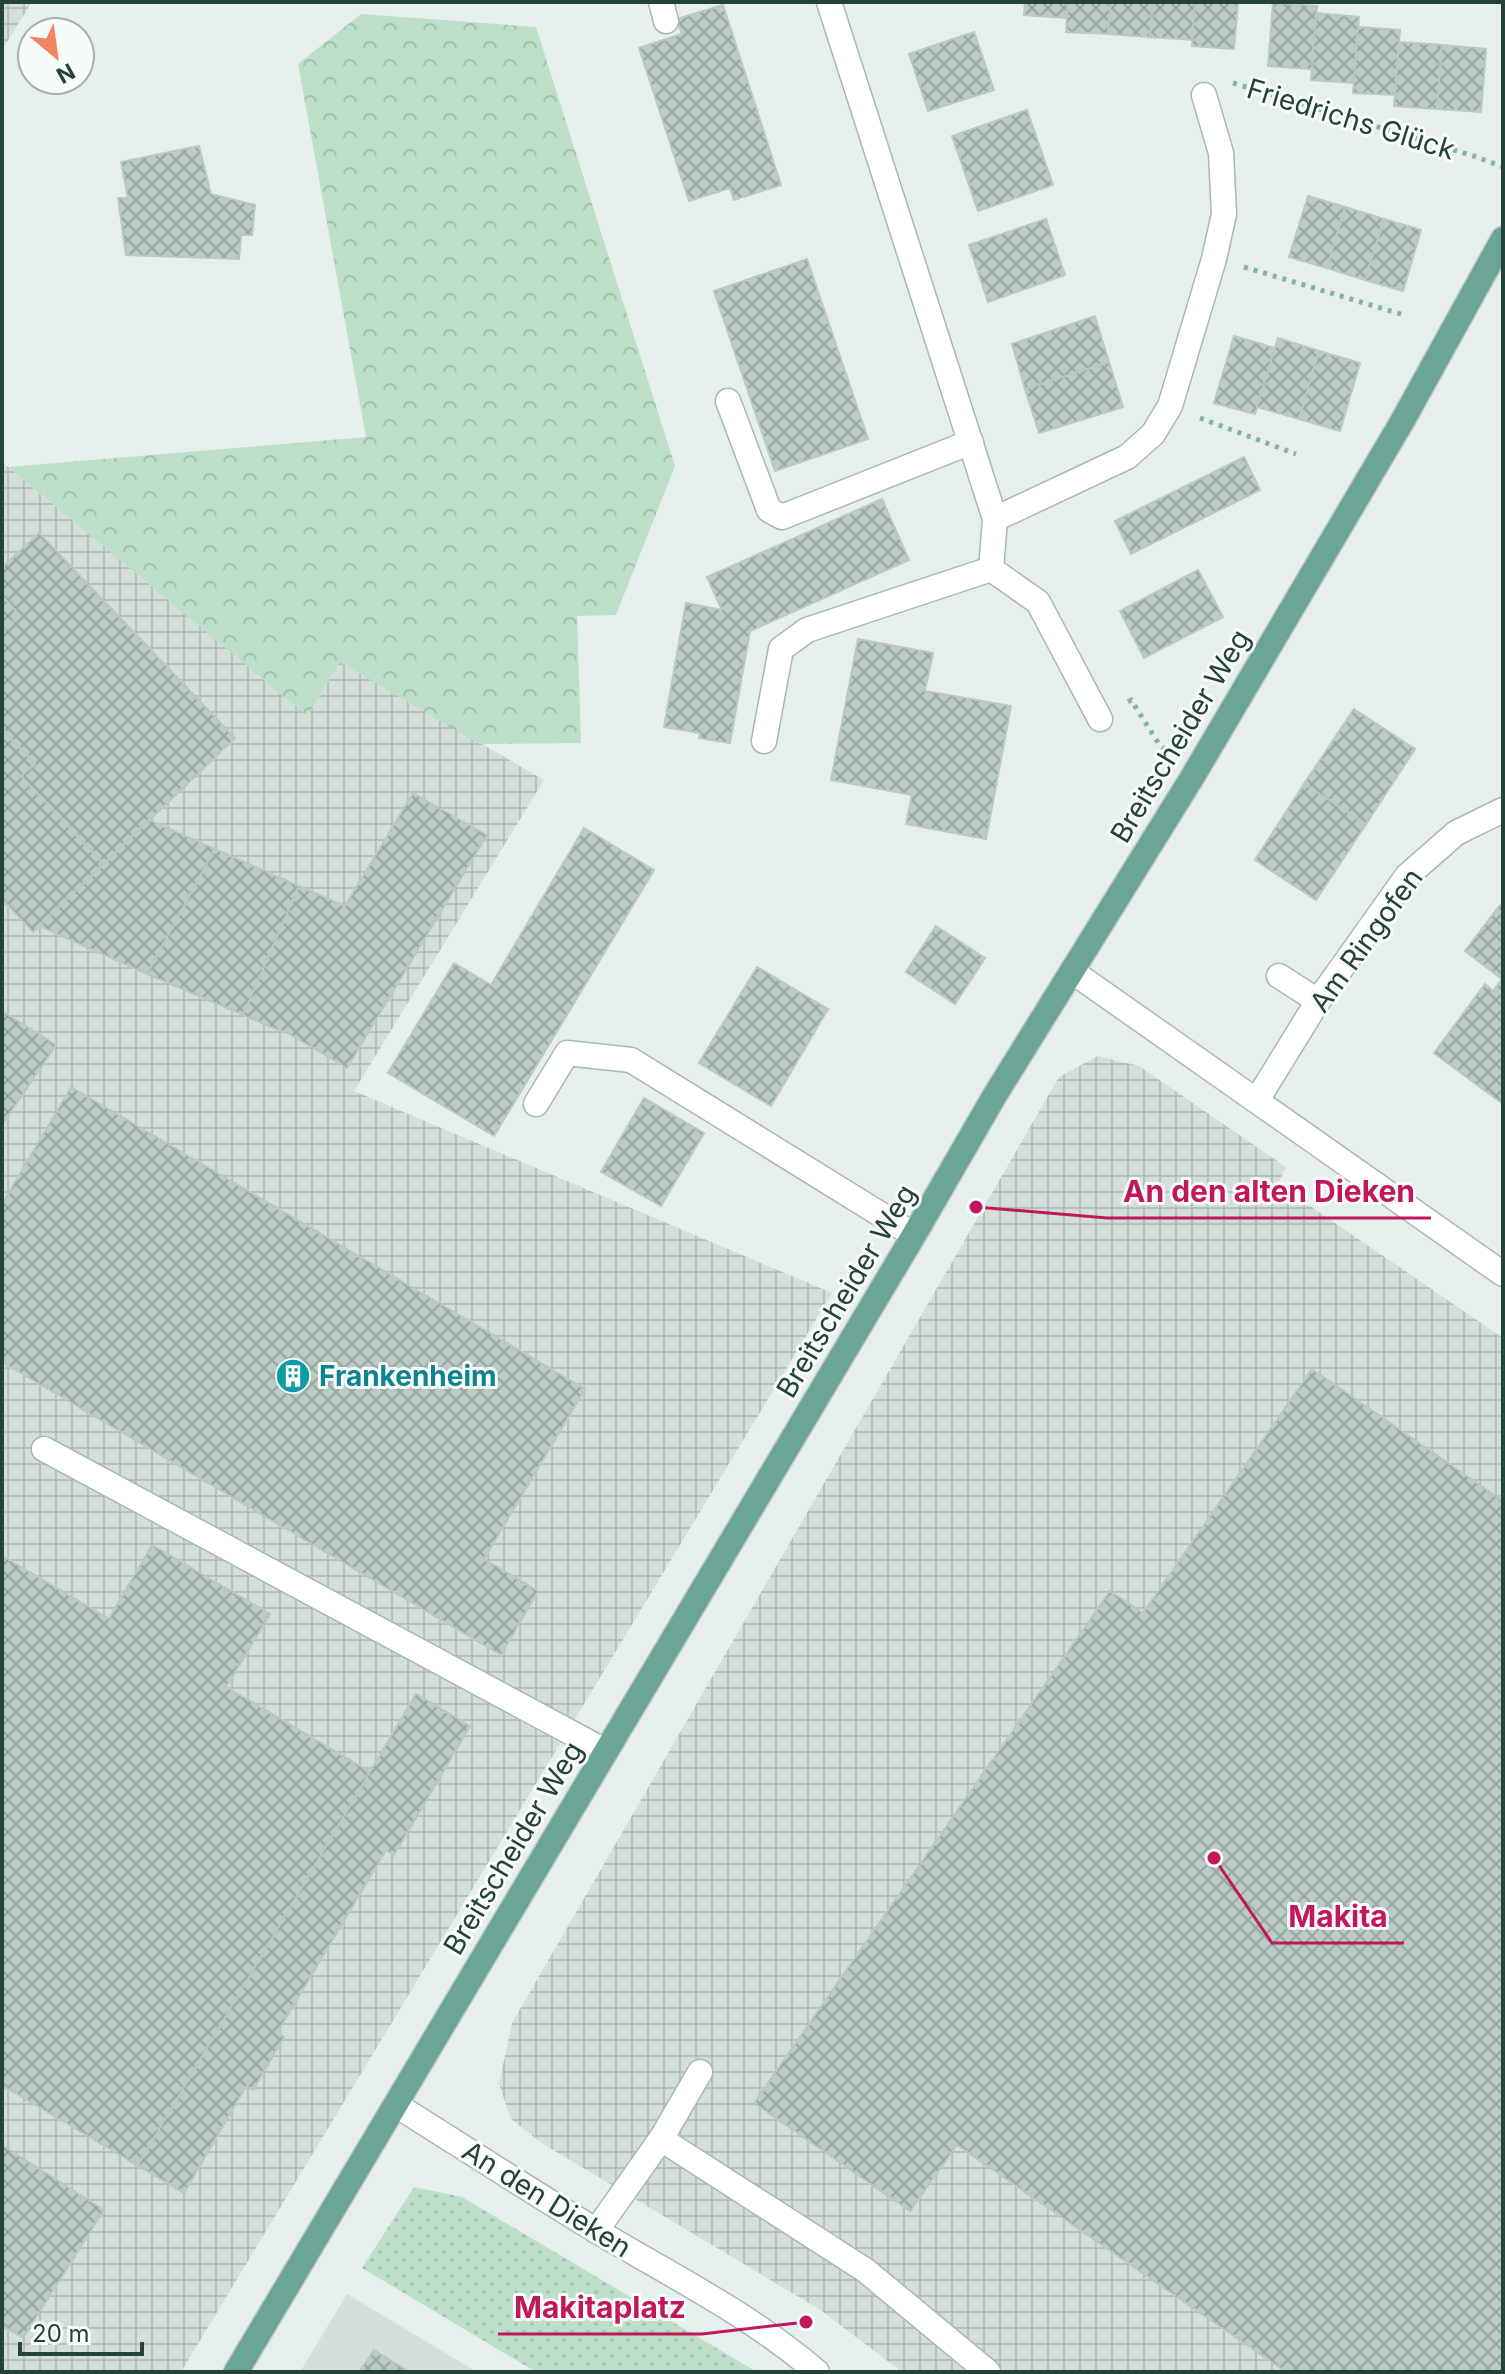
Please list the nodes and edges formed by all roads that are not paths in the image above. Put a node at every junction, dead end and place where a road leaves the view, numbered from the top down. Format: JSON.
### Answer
{"nodes":[{"id":1,"x":829,"y":2,"type":"edge"},
{"id":2,"x":1204,"y":95,"type":"road end"},
{"id":3,"x":1503,"y":239,"type":"edge"},
{"id":4,"x":728,"y":401,"type":"dead end"},
{"id":5,"x":971,"y":442,"type":"junction"},
{"id":6,"x":995,"y":519,"type":"junction"},
{"id":7,"x":991,"y":569,"type":"junction"},
{"id":8,"x":1100,"y":719,"type":"road end"},
{"id":9,"x":764,"y":741,"type":"dead end"},
{"id":10,"x":1503,"y":810,"type":"edge"},
{"id":11,"x":1073,"y":972,"type":"junction"},
{"id":12,"x":1279,"y":976,"type":"dead end"},
{"id":13,"x":1318,"y":1001,"type":"junction"},
{"id":14,"x":1257,"y":1100,"type":"junction"},
{"id":15,"x":536,"y":1104,"type":"dead end"},
{"id":16,"x":914,"y":1235,"type":"junction"},
{"id":17,"x":1503,"y":1274,"type":"edge"},
{"id":18,"x":44,"y":1449,"type":"dead end"},
{"id":19,"x":605,"y":1751,"type":"junction"},
{"id":20,"x":700,"y":2072,"type":"dead end"},
{"id":21,"x":396,"y":2105,"type":"junction"},
{"id":22,"x":661,"y":2139,"type":"junction"},
{"id":23,"x":596,"y":2231,"type":"junction"},
{"id":24,"x":236,"y":2372,"type":"edge"},
{"id":25,"x":817,"y":2372,"type":"edge"},
{"id":26,"x":988,"y":2372,"type":"edge"}],
"edges":[{"from":1,"to":5,"type":"street"},
{"from":2,"to":6,"type":"street","name":"Friedrichs Glück"},
{"from":3,"to":11,"type":"main road","name":"Breitscheider Weg"},
{"from":4,"to":5,"type":"street"},
{"from":5,"to":6,"type":"street"},
{"from":6,"to":7,"type":"street"},
{"from":7,"to":8,"type":"street"},
{"from":7,"to":9,"type":"street"},
{"from":10,"to":13,"type":"street","name":"Am Ringofen"},
{"from":11,"to":14,"type":"street"},
{"from":11,"to":16,"type":"main road","name":"Breitscheider Weg"},
{"from":12,"to":13,"type":"street"},
{"from":13,"to":14,"type":"street","name":"Am Ringofen"},
{"from":14,"to":17,"type":"street"},
{"from":15,"to":16,"type":"street"},
{"from":16,"to":19,"type":"main road","name":"Breitscheider Weg"},
{"from":18,"to":19,"type":"street"},
{"from":19,"to":21,"type":"main road","name":"Breitscheider Weg"},
{"from":20,"to":22,"type":"street"},
{"from":21,"to":23,"type":"street","name":"An den Dieken"},
{"from":21,"to":24,"type":"main road","name":"Breitscheider Weg"},
{"from":22,"to":23,"type":"street"},
{"from":22,"to":26,"type":"street"},
{"from":23,"to":25,"type":"street","name":"An den Dieken"}]}
